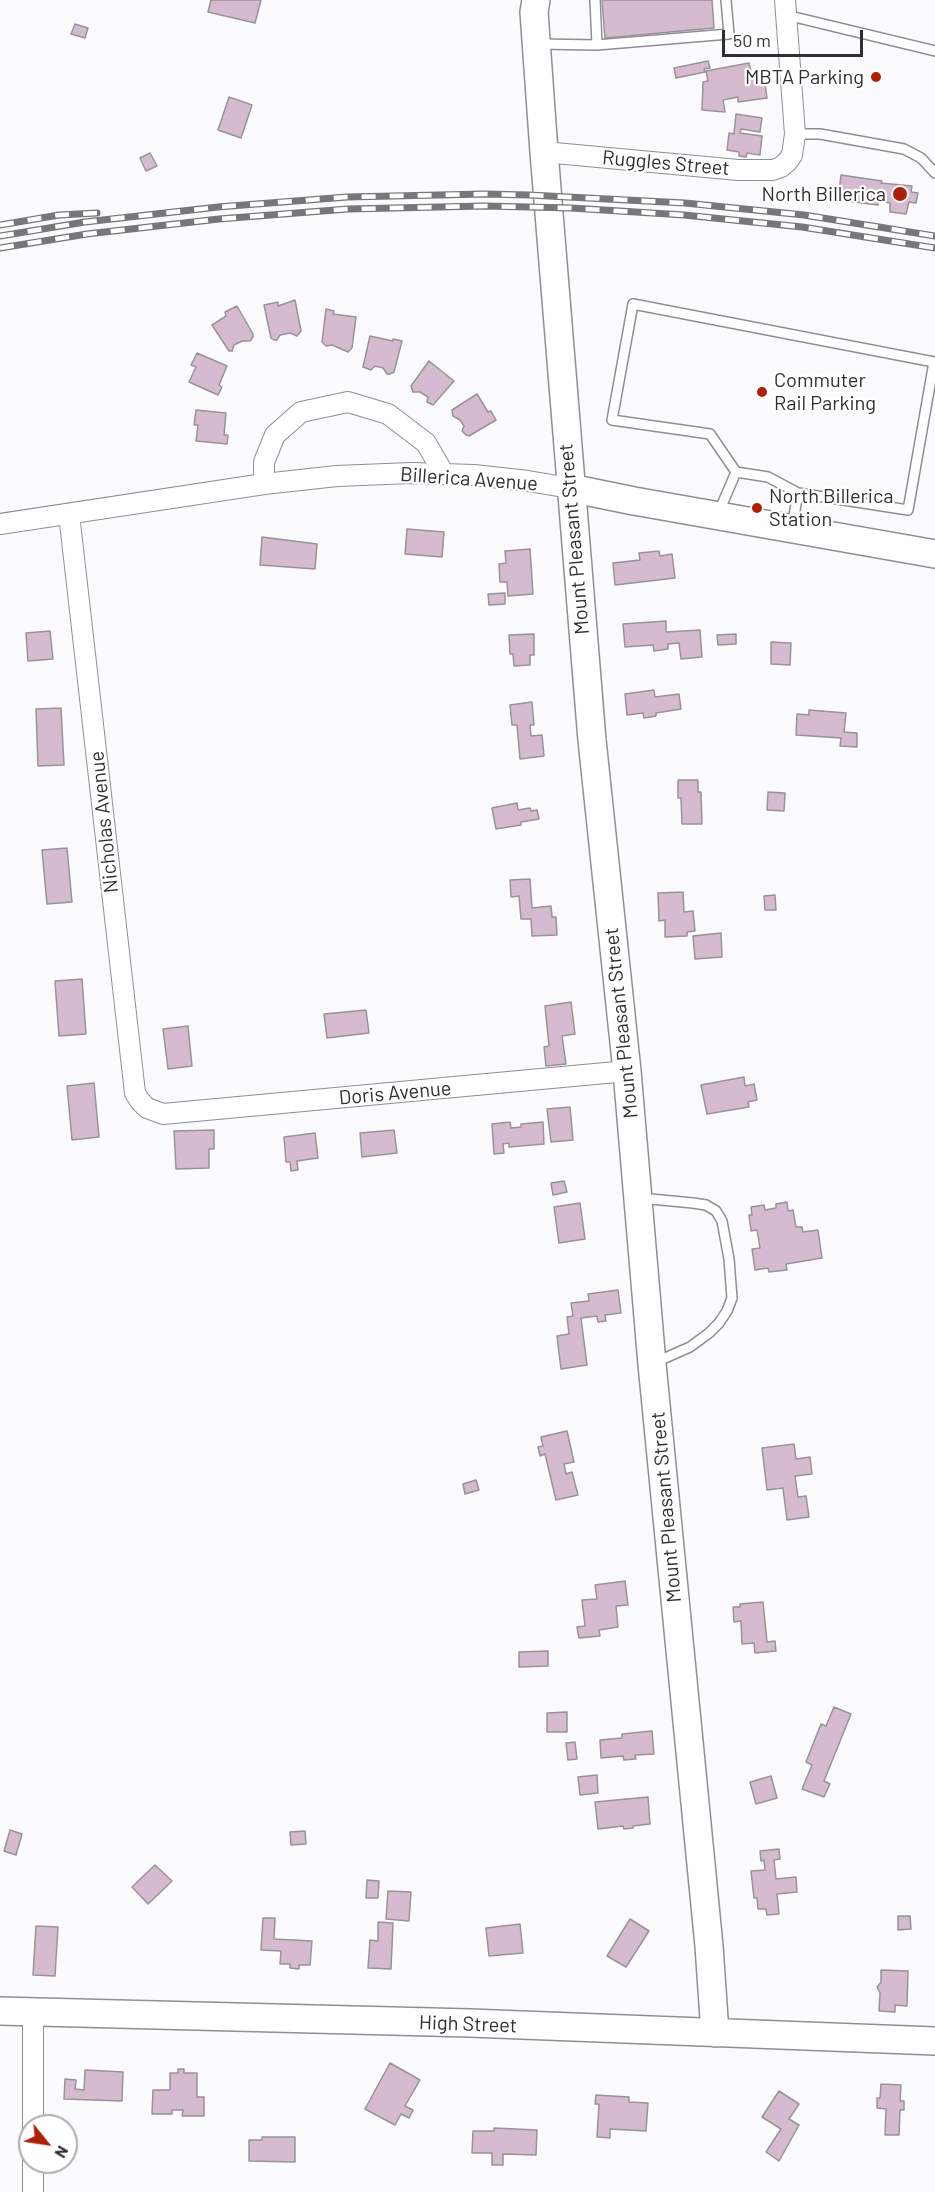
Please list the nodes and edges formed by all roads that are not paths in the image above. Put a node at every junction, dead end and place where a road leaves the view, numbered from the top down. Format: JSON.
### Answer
{"nodes":[{"id":1,"x":595,"y":0,"type":"edge"},
{"id":2,"x":726,"y":0,"type":"edge"},
{"id":3,"x":532,"y":4,"type":"edge"},
{"id":4,"x":786,"y":7,"type":"edge"},
{"id":5,"x":537,"y":44,"type":"junction"},
{"id":6,"x":597,"y":45,"type":"junction"},
{"id":7,"x":935,"y":51,"type":"edge"},
{"id":8,"x":795,"y":134,"type":"junction"},
{"id":9,"x":544,"y":152,"type":"junction"},
{"id":10,"x":935,"y":173,"type":"edge"},
{"id":11,"x":736,"y":472,"type":"junction"},
{"id":12,"x":444,"y":474,"type":"junction"},
{"id":13,"x":264,"y":484,"type":"junction"},
{"id":14,"x":570,"y":488,"type":"junction"},
{"id":15,"x":798,"y":493,"type":"junction"},
{"id":16,"x":69,"y":514,"type":"junction"},
{"id":17,"x":717,"y":516,"type":"junction"},
{"id":18,"x":0,"y":524,"type":"edge"},
{"id":19,"x":792,"y":529,"type":"junction"},
{"id":20,"x":935,"y":554,"type":"edge"},
{"id":21,"x":627,"y":1071,"type":"junction"},
{"id":22,"x":163,"y":1114,"type":"joint"},
{"id":23,"x":637,"y":1198,"type":"junction"},
{"id":24,"x":652,"y":1364,"type":"junction"},
{"id":25,"x":0,"y":2011,"type":"edge"},
{"id":26,"x":33,"y":2012,"type":"junction"},
{"id":27,"x":715,"y":2033,"type":"junction"},
{"id":28,"x":935,"y":2041,"type":"edge"},
{"id":29,"x":33,"y":2114,"type":"edge"},
{"id":30,"x":33,"y":2174,"type":"edge"},
{"id":31,"x":33,"y":2192,"type":"edge"}],
"edges":[{"from":1,"to":6,"type":"lane"},
{"from":2,"to":6,"type":"lane"},
{"from":3,"to":5,"type":"main road","name":"Mount Pleasant Street"},
{"from":4,"to":7,"type":"lane"},
{"from":4,"to":8,"type":"street"},
{"from":5,"to":6,"type":"lane"},
{"from":5,"to":9,"type":"main road","name":"Mount Pleasant Street"},
{"from":8,"to":9,"type":"street","name":"Ruggles Street"},
{"from":8,"to":10,"type":"lane"},
{"from":9,"to":14,"type":"main road","name":"Mount Pleasant Street"},
{"from":11,"to":15,"type":"lane"},
{"from":11,"to":15,"type":"lane"},
{"from":11,"to":17,"type":"lane"},
{"from":12,"to":13,"type":"street","name":"Billerica Avenue"},
{"from":12,"to":13,"type":"street"},
{"from":12,"to":14,"type":"street","name":"Billerica Avenue"},
{"from":13,"to":16,"type":"street","name":"Billerica Avenue"},
{"from":14,"to":17,"type":"main road","name":"Billerica Avenue"},
{"from":14,"to":21,"type":"main road","name":"Mount Pleasant Street"},
{"from":15,"to":19,"type":"lane"},
{"from":16,"to":18,"type":"street","name":"Billerica Avenue"},
{"from":16,"to":22,"type":"street","name":"Nicholas Avenue"},
{"from":17,"to":19,"type":"main road","name":"Billerica Avenue"},
{"from":19,"to":20,"type":"main road","name":"Billerica Avenue"},
{"from":21,"to":22,"type":"street","name":"Doris Avenue"},
{"from":21,"to":23,"type":"main road","name":"Mount Pleasant Street"},
{"from":23,"to":24,"type":"main road","name":"Mount Pleasant Street"},
{"from":23,"to":24,"type":"lane"},
{"from":24,"to":27,"type":"main road","name":"Mount Pleasant Street"},
{"from":25,"to":26,"type":"main road","name":"High Street"},
{"from":26,"to":27,"type":"main road","name":"High Street"},
{"from":26,"to":29,"type":"street"},
{"from":27,"to":28,"type":"main road","name":"High Street"},
{"from":30,"to":31,"type":"street"}]}
